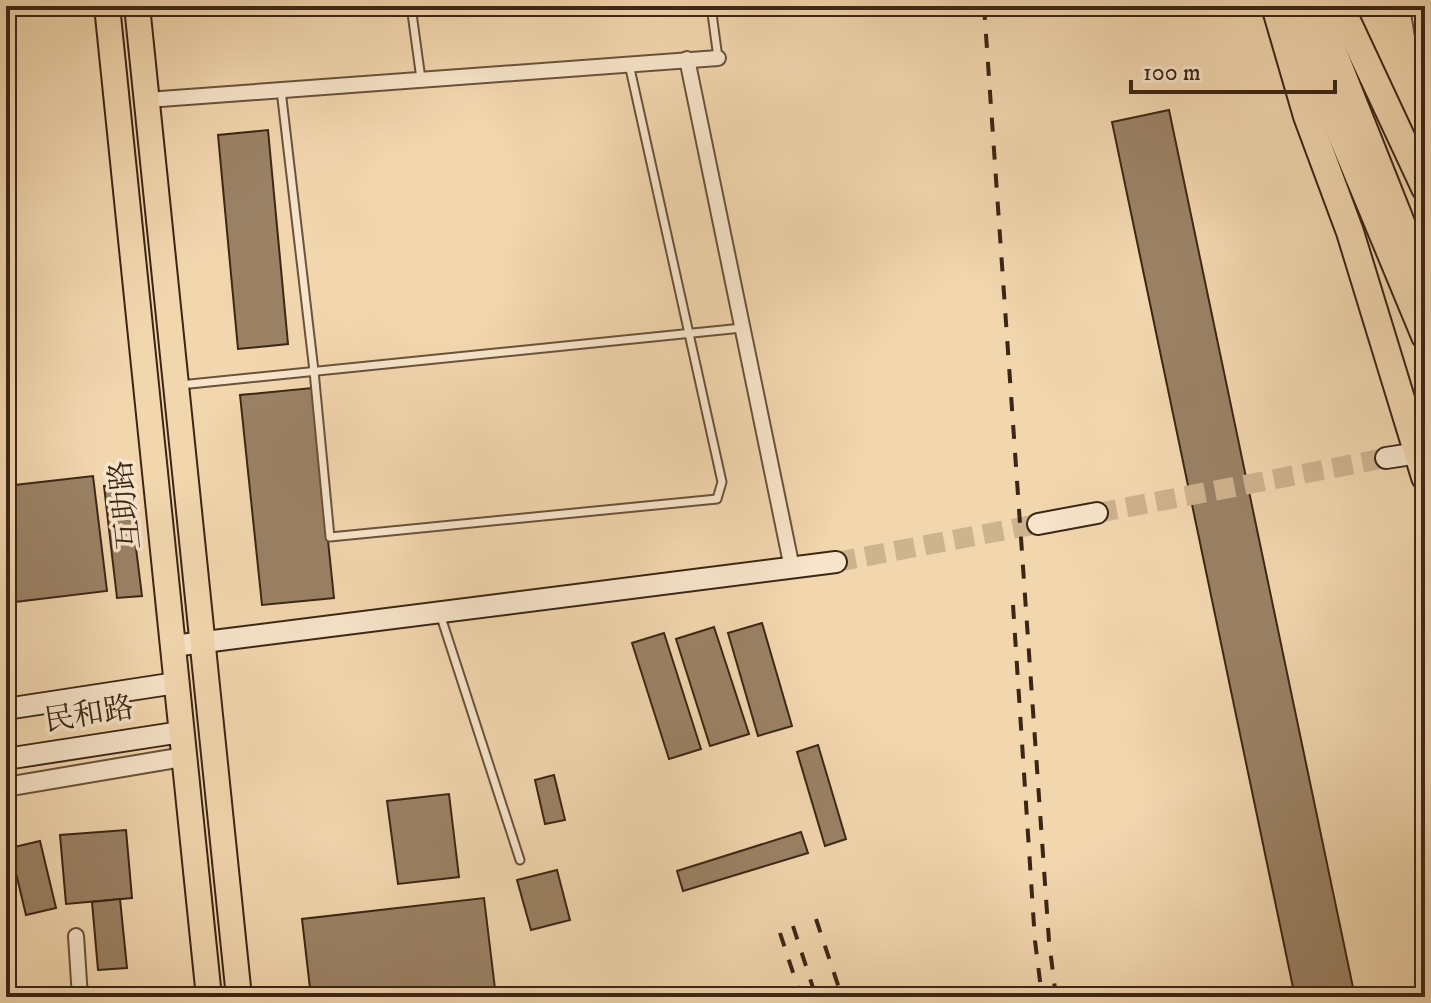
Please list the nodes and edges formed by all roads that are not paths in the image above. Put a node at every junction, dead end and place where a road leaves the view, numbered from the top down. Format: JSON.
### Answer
{"nodes":[{"id":1,"x":107,"y":6,"type":"edge"},
{"id":2,"x":137,"y":6,"type":"edge"},
{"id":3,"x":411,"y":6,"type":"edge"},
{"id":4,"x":711,"y":6,"type":"edge"},
{"id":5,"x":1275,"y":6,"type":"edge"},
{"id":6,"x":1293,"y":6,"type":"edge"},
{"id":7,"x":1315,"y":6,"type":"edge"},
{"id":8,"x":1340,"y":6,"type":"edge"},
{"id":9,"x":1418,"y":6,"type":"edge"},
{"id":10,"x":1425,"y":48,"type":"edge"},
{"id":11,"x":718,"y":58,"type":"joint"},
{"id":12,"x":687,"y":59,"type":"junction"},
{"id":13,"x":629,"y":64,"type":"junction"},
{"id":14,"x":421,"y":79,"type":"junction"},
{"id":15,"x":281,"y":90,"type":"junction"},
{"id":16,"x":147,"y":100,"type":"junction"},
{"id":17,"x":1425,"y":188,"type":"edge"},
{"id":18,"x":1425,"y":283,"type":"edge"},
{"id":19,"x":742,"y":328,"type":"junction"},
{"id":20,"x":689,"y":333,"type":"junction"},
{"id":21,"x":1425,"y":336,"type":"edge"},
{"id":22,"x":314,"y":371,"type":"junction"},
{"id":23,"x":176,"y":386,"type":"junction"},
{"id":24,"x":1386,"y":458,"type":"tunnel mouth"},
{"id":25,"x":1422,"y":461,"type":"edge"},
{"id":26,"x":1097,"y":513,"type":"tunnel mouth"},
{"id":27,"x":1038,"y":524,"type":"tunnel mouth"},
{"id":28,"x":836,"y":562,"type":"tunnel mouth"},
{"id":29,"x":792,"y":568,"type":"junction"},
{"id":30,"x":439,"y":612,"type":"junction"},
{"id":31,"x":201,"y":642,"type":"junction"},
{"id":32,"x":173,"y":646,"type":"junction"},
{"id":33,"x":176,"y":683,"type":"junction"},
{"id":34,"x":6,"y":709,"type":"edge"},
{"id":35,"x":181,"y":732,"type":"junction"},
{"id":36,"x":183,"y":757,"type":"junction"},
{"id":37,"x":6,"y":759,"type":"edge"},
{"id":38,"x":6,"y":787,"type":"edge"},
{"id":39,"x":520,"y":860,"type":"dead end"},
{"id":40,"x":76,"y":936,"type":"dead end"},
{"id":41,"x":80,"y":997,"type":"edge"},
{"id":42,"x":209,"y":997,"type":"edge"},
{"id":43,"x":239,"y":997,"type":"edge"}],
"edges":[{"from":1,"to":32,"type":"highway","name":"互助路"},
{"from":2,"to":16,"type":"highway","name":"互助路"},
{"from":3,"to":14,"type":"lane"},
{"from":4,"to":11,"type":"lane"},
{"from":5,"to":25,"type":"highway"},
{"from":6,"to":21,"type":"highway"},
{"from":7,"to":18,"type":"highway"},
{"from":8,"to":17,"type":"highway"},
{"from":9,"to":10,"type":"street"},
{"from":11,"to":12,"type":"street"},
{"from":12,"to":13,"type":"street"},
{"from":12,"to":19,"type":"street"},
{"from":13,"to":14,"type":"street"},
{"from":13,"to":20,"type":"lane"},
{"from":14,"to":15,"type":"street"},
{"from":15,"to":16,"type":"street"},
{"from":15,"to":22,"type":"lane"},
{"from":16,"to":23,"type":"highway","name":"互助路"},
{"from":19,"to":20,"type":"lane"},
{"from":19,"to":29,"type":"street"},
{"from":20,"to":22,"type":"lane"},
{"from":20,"to":22,"type":"lane"},
{"from":22,"to":23,"type":"lane"},
{"from":23,"to":31,"type":"highway","name":"互助路"},
{"from":24,"to":25,"type":"main road"},
{"from":26,"to":27,"type":"main road"},
{"from":28,"to":29,"type":"main road"},
{"from":29,"to":30,"type":"main road"},
{"from":30,"to":31,"type":"main road"},
{"from":30,"to":39,"type":"lane"},
{"from":31,"to":32,"type":"main road"},
{"from":31,"to":43,"type":"highway","name":"互助路"},
{"from":32,"to":33,"type":"highway","name":"互助路"},
{"from":33,"to":34,"type":"main road","name":"民和路"},
{"from":33,"to":35,"type":"highway","name":"互助路"},
{"from":35,"to":36,"type":"highway","name":"互助路"},
{"from":35,"to":37,"type":"main road","name":"民和路"},
{"from":36,"to":38,"type":"street"},
{"from":36,"to":42,"type":"highway","name":"互助路"},
{"from":40,"to":41,"type":"street"}]}
